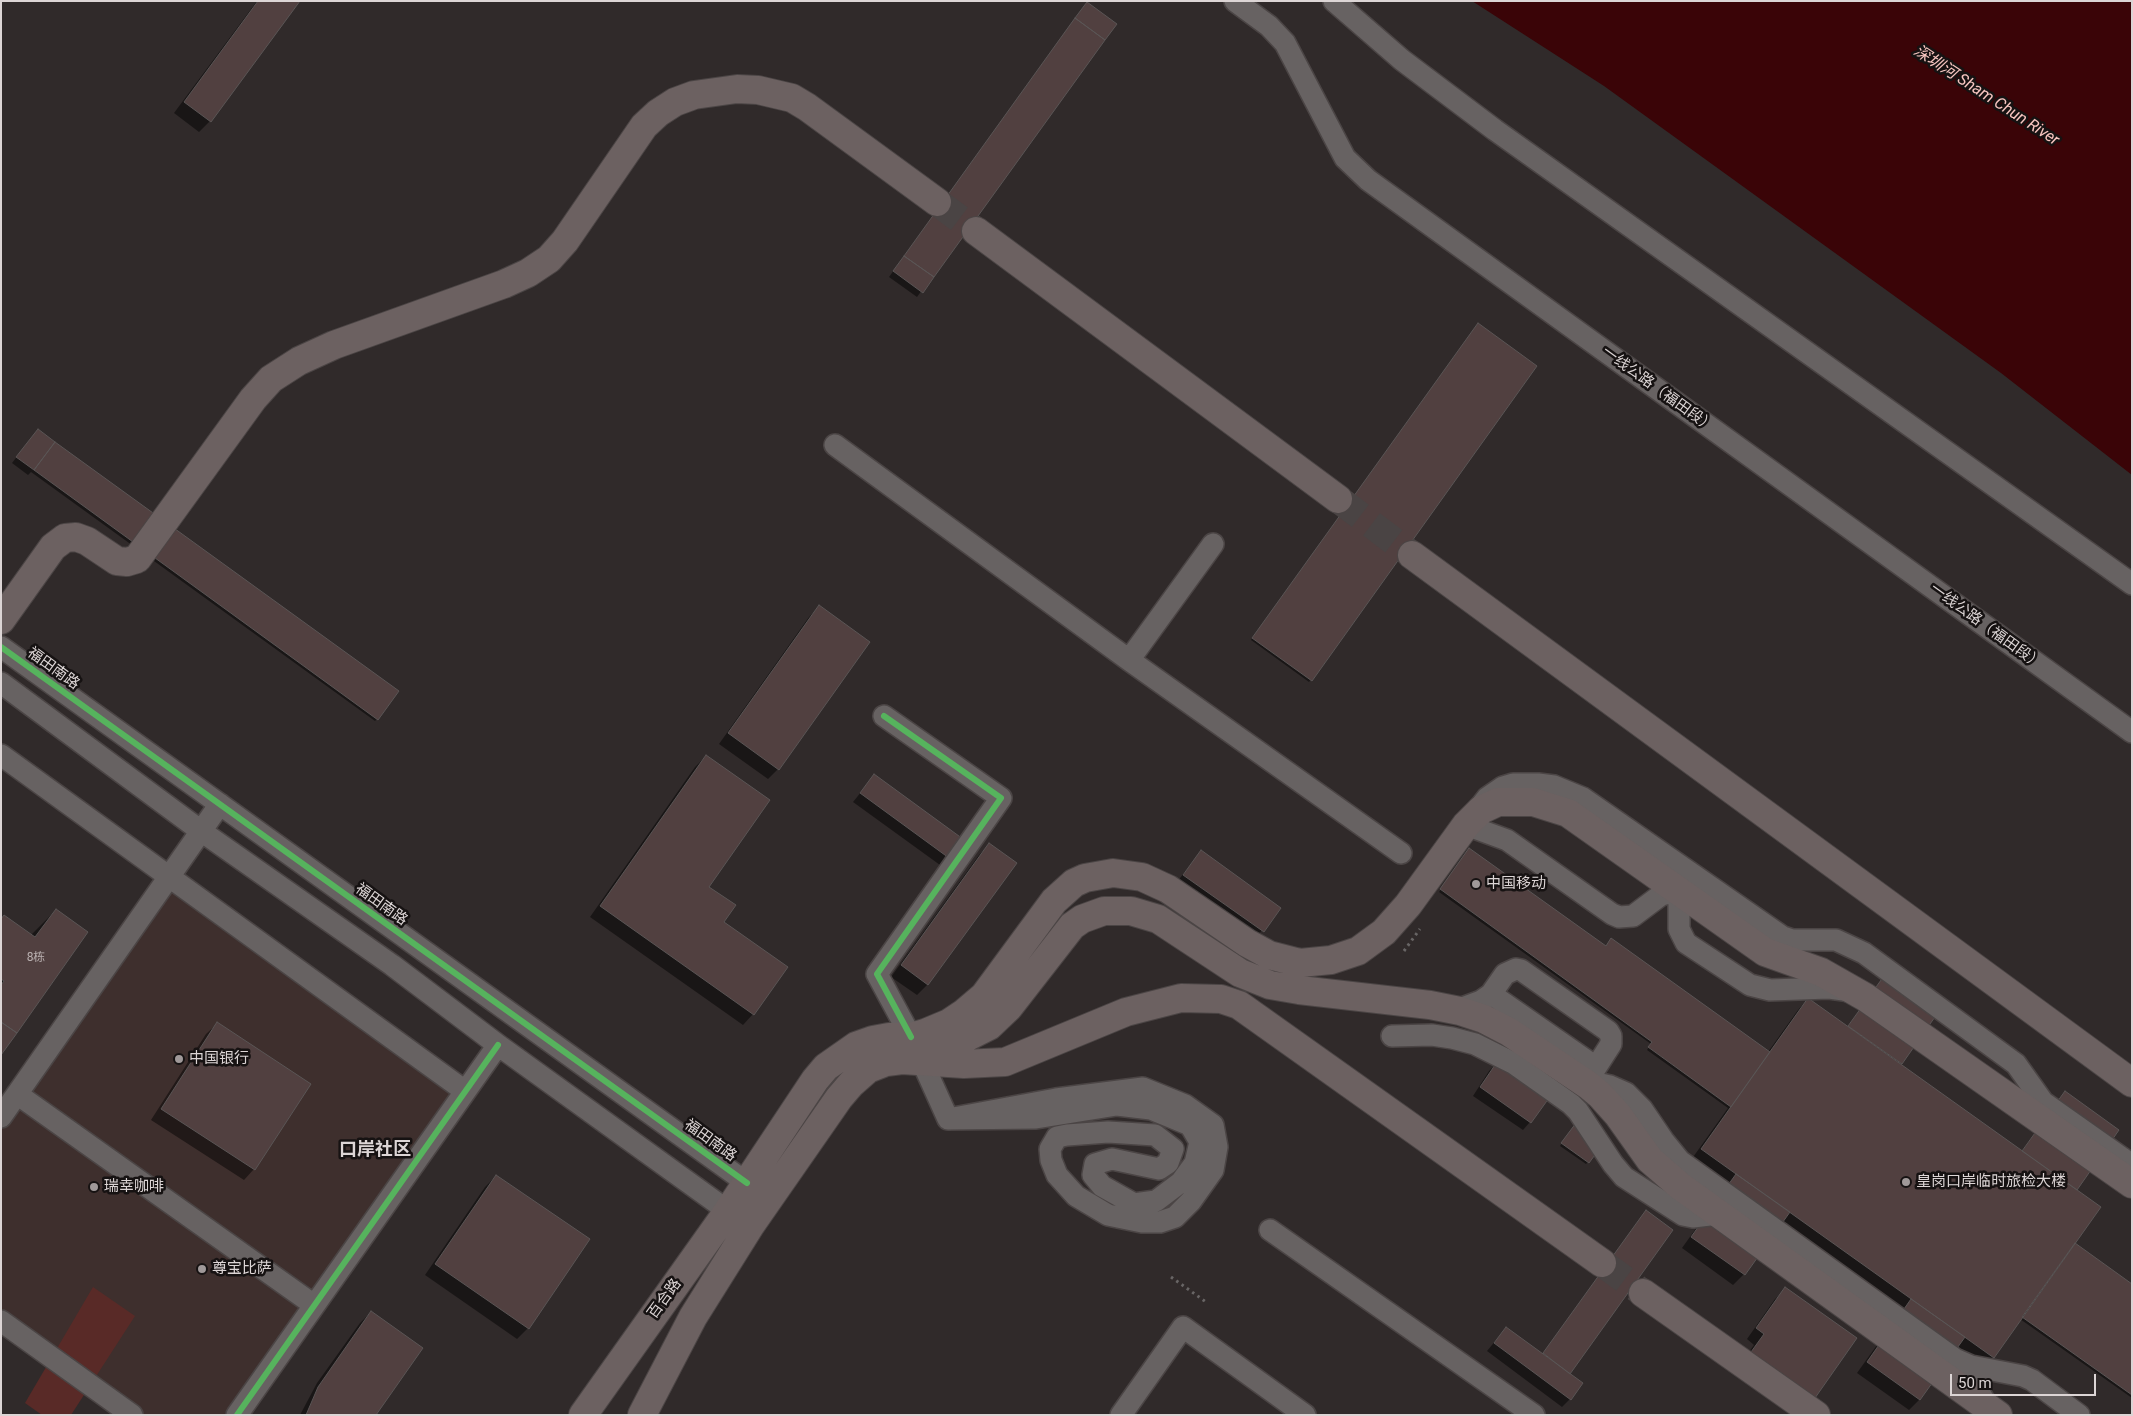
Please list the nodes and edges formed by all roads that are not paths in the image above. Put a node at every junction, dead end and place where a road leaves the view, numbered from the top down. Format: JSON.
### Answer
{"nodes":[{"id":1,"x":1235,"y":1,"type":"edge"},
{"id":2,"x":1334,"y":1,"type":"edge"},
{"id":3,"x":937,"y":202,"type":"tunnel mouth"},
{"id":4,"x":976,"y":231,"type":"tunnel mouth"},
{"id":5,"x":836,"y":445,"type":"dead end"},
{"id":6,"x":1338,"y":499,"type":"tunnel mouth"},
{"id":7,"x":1213,"y":544,"type":"dead end"},
{"id":8,"x":1412,"y":555,"type":"tunnel mouth"},
{"id":9,"x":2132,"y":584,"type":"edge"},
{"id":10,"x":1,"y":620,"type":"edge"},
{"id":11,"x":1,"y":647,"type":"edge"},
{"id":12,"x":1130,"y":660,"type":"junction"},
{"id":13,"x":1,"y":683,"type":"edge"},
{"id":14,"x":884,"y":716,"type":"dead end"},
{"id":15,"x":2132,"y":732,"type":"edge"},
{"id":16,"x":1,"y":755,"type":"edge"},
{"id":17,"x":220,"y":804,"type":"junction"},
{"id":18,"x":1466,"y":825,"type":"junction"},
{"id":19,"x":201,"y":831,"type":"junction"},
{"id":20,"x":1401,"y":854,"type":"dead end"},
{"id":21,"x":168,"y":878,"type":"junction"},
{"id":22,"x":1679,"y":891,"type":"junction"},
{"id":23,"x":1491,"y":994,"type":"junction"},
{"id":24,"x":1865,"y":997,"type":"junction"},
{"id":25,"x":1449,"y":1008,"type":"junction"},
{"id":26,"x":1392,"y":1036,"type":"dead end"},
{"id":27,"x":498,"y":1045,"type":"junction"},
{"id":28,"x":916,"y":1048,"type":"junction"},
{"id":29,"x":1592,"y":1076,"type":"junction"},
{"id":30,"x":2132,"y":1083,"type":"edge"},
{"id":31,"x":465,"y":1091,"type":"junction"},
{"id":32,"x":18,"y":1094,"type":"junction"},
{"id":33,"x":1,"y":1117,"type":"edge"},
{"id":34,"x":948,"y":1119,"type":"junction"},
{"id":35,"x":2132,"y":1165,"type":"edge"},
{"id":36,"x":747,"y":1183,"type":"junction"},
{"id":37,"x":2132,"y":1184,"type":"edge"},
{"id":38,"x":769,"y":1198,"type":"junction"},
{"id":39,"x":1718,"y":1214,"type":"junction"},
{"id":40,"x":739,"y":1219,"type":"junction"},
{"id":41,"x":1270,"y":1230,"type":"dead end"},
{"id":42,"x":1602,"y":1263,"type":"tunnel mouth"},
{"id":43,"x":1643,"y":1293,"type":"tunnel mouth"},
{"id":44,"x":314,"y":1305,"type":"junction"},
{"id":45,"x":1,"y":1321,"type":"edge"},
{"id":46,"x":1955,"y":1359,"type":"junction"},
{"id":47,"x":1994,"y":1412,"type":"edge"},
{"id":48,"x":132,"y":1415,"type":"edge"},
{"id":49,"x":237,"y":1415,"type":"edge"},
{"id":50,"x":583,"y":1415,"type":"edge"},
{"id":51,"x":642,"y":1415,"type":"edge"},
{"id":52,"x":1120,"y":1415,"type":"edge"},
{"id":53,"x":1305,"y":1415,"type":"edge"},
{"id":54,"x":1534,"y":1415,"type":"edge"},
{"id":55,"x":1816,"y":1415,"type":"edge"},
{"id":56,"x":2079,"y":1415,"type":"edge"}],
"edges":[{"from":1,"to":15,"type":"street","name":"一线公路（福田段）"},
{"from":2,"to":9,"type":"street"},
{"from":3,"to":10,"type":"main road"},
{"from":4,"to":6,"type":"main road"},
{"from":5,"to":12,"type":"street"},
{"from":7,"to":12,"type":"street"},
{"from":8,"to":30,"type":"main road"},
{"from":11,"to":17,"type":"street","name":"福田南路"},
{"from":12,"to":20,"type":"street"},
{"from":13,"to":19,"type":"street"},
{"from":14,"to":28,"type":"street"},
{"from":16,"to":21,"type":"street"},
{"from":17,"to":19,"type":"street"},
{"from":17,"to":36,"type":"street","name":"福田南路"},
{"from":18,"to":22,"type":"street"},
{"from":18,"to":22,"type":"main road"},
{"from":18,"to":28,"type":"main road"},
{"from":18,"to":35,"type":"street"},
{"from":19,"to":21,"type":"street"},
{"from":19,"to":27,"type":"street"},
{"from":21,"to":31,"type":"street"},
{"from":21,"to":32,"type":"street"},
{"from":22,"to":24,"type":"main road"},
{"from":22,"to":24,"type":"street"},
{"from":23,"to":25,"type":"street"},
{"from":23,"to":29,"type":"street"},
{"from":23,"to":29,"type":"street"},
{"from":24,"to":37,"type":"main road"},
{"from":25,"to":28,"type":"main road"},
{"from":25,"to":29,"type":"main road"},
{"from":26,"to":39,"type":"street"},
{"from":27,"to":31,"type":"street"},
{"from":27,"to":40,"type":"street"},
{"from":28,"to":34,"type":"street"},
{"from":28,"to":36,"type":"main road","name":"百合路"},
{"from":28,"to":38,"type":"main road","name":"百合路"},
{"from":28,"to":42,"type":"main road"},
{"from":29,"to":39,"type":"main road"},
{"from":29,"to":46,"type":"street"},
{"from":31,"to":44,"type":"street"},
{"from":32,"to":33,"type":"street"},
{"from":32,"to":44,"type":"street"},
{"from":34,"to":34,"type":"street"},
{"from":36,"to":38,"type":"main road","name":"福田南路"},
{"from":36,"to":40,"type":"main road","name":"百合路"},
{"from":38,"to":40,"type":"main road","name":"百合路"},
{"from":39,"to":47,"type":"main road"},
{"from":40,"to":50,"type":"main road","name":"百合路"},
{"from":40,"to":51,"type":"main road","name":"百合路"},
{"from":41,"to":54,"type":"street"},
{"from":43,"to":55,"type":"main road"},
{"from":44,"to":49,"type":"street"},
{"from":45,"to":48,"type":"street"},
{"from":46,"to":47,"type":"street"},
{"from":46,"to":56,"type":"street"},
{"from":52,"to":53,"type":"street"}]}
